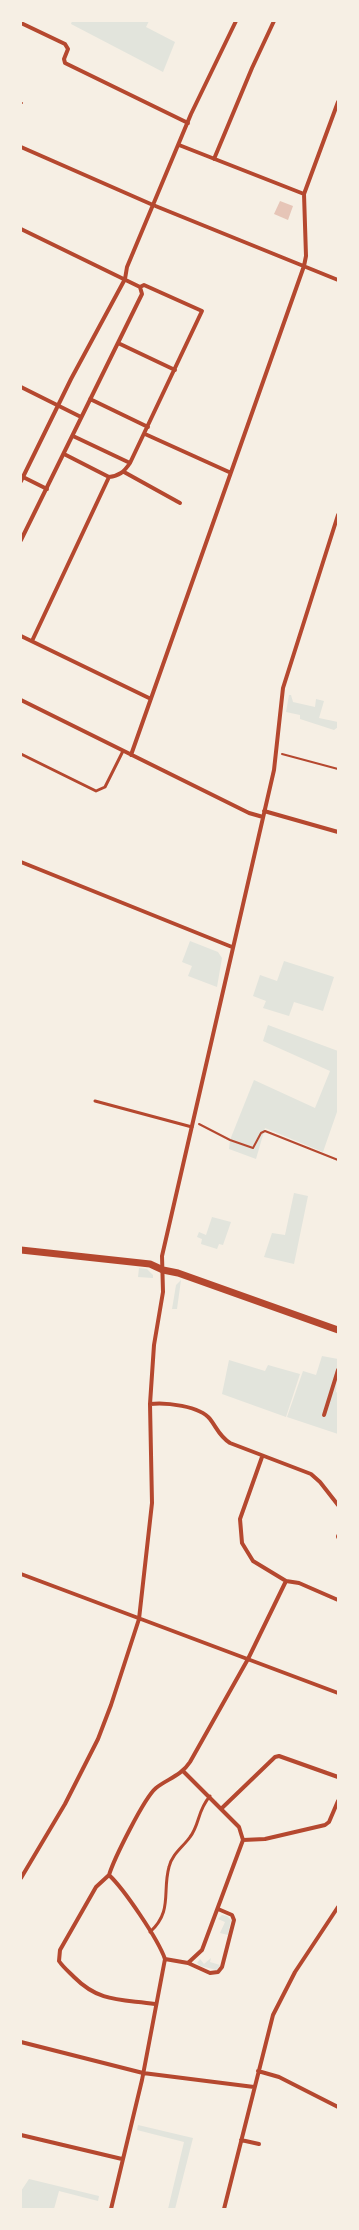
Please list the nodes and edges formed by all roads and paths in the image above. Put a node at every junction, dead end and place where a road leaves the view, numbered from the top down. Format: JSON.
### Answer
{"nodes":[{"id":1,"x":236,"y":21,"type":"edge"},
{"id":2,"x":274,"y":21,"type":"edge"},
{"id":3,"x":21,"y":23,"type":"edge"},
{"id":4,"x":338,"y":102,"type":"edge"},
{"id":5,"x":188,"y":123,"type":"junction"},
{"id":6,"x":179,"y":145,"type":"junction"},
{"id":7,"x":21,"y":148,"type":"edge"},
{"id":8,"x":214,"y":159,"type":"junction"},
{"id":9,"x":304,"y":194,"type":"junction"},
{"id":10,"x":153,"y":205,"type":"junction"},
{"id":11,"x":21,"y":229,"type":"edge"},
{"id":12,"x":304,"y":266,"type":"junction"},
{"id":13,"x":125,"y":279,"type":"junction"},
{"id":14,"x":338,"y":280,"type":"edge"},
{"id":15,"x":140,"y":287,"type":"junction"},
{"id":16,"x":118,"y":343,"type":"junction"},
{"id":17,"x":175,"y":370,"type":"junction"},
{"id":18,"x":21,"y":387,"type":"edge"},
{"id":19,"x":90,"y":399,"type":"junction"},
{"id":20,"x":57,"y":405,"type":"junction"},
{"id":21,"x":81,"y":417,"type":"junction"},
{"id":22,"x":148,"y":427,"type":"junction"},
{"id":23,"x":144,"y":434,"type":"junction"},
{"id":24,"x":73,"y":436,"type":"junction"},
{"id":25,"x":64,"y":454,"type":"junction"},
{"id":26,"x":130,"y":464,"type":"junction"},
{"id":27,"x":124,"y":472,"type":"junction"},
{"id":28,"x":229,"y":472,"type":"junction"},
{"id":29,"x":109,"y":477,"type":"junction"},
{"id":30,"x":22,"y":479,"type":"edge"},
{"id":31,"x":47,"y":489,"type":"junction"},
{"id":32,"x":180,"y":503,"type":"dead end"},
{"id":33,"x":338,"y":515,"type":"edge"},
{"id":34,"x":21,"y":540,"type":"edge"},
{"id":35,"x":21,"y":636,"type":"edge"},
{"id":36,"x":32,"y":641,"type":"junction"},
{"id":37,"x":151,"y":699,"type":"junction"},
{"id":38,"x":21,"y":700,"type":"edge"},
{"id":39,"x":123,"y":751,"type":"junction"},
{"id":40,"x":280,"y":752,"type":"dead end"},
{"id":41,"x":21,"y":754,"type":"edge"},
{"id":42,"x":131,"y":755,"type":"junction"},
{"id":43,"x":338,"y":769,"type":"edge"},
{"id":44,"x":264,"y":811,"type":"junction"},
{"id":45,"x":263,"y":817,"type":"junction"},
{"id":46,"x":338,"y":832,"type":"edge"},
{"id":47,"x":21,"y":862,"type":"edge"},
{"id":48,"x":232,"y":947,"type":"junction"},
{"id":49,"x":95,"y":1101,"type":"dead end"},
{"id":50,"x":196,"y":1123,"type":"dead end"},
{"id":51,"x":192,"y":1127,"type":"junction"},
{"id":52,"x":338,"y":1160,"type":"edge"},
{"id":53,"x":21,"y":1250,"type":"edge"},
{"id":54,"x":163,"y":1270,"type":"junction"},
{"id":55,"x":338,"y":1330,"type":"edge"},
{"id":56,"x":338,"y":1370,"type":"edge"},
{"id":57,"x":150,"y":1404,"type":"junction"},
{"id":58,"x":324,"y":1415,"type":"dead end"},
{"id":59,"x":262,"y":1457,"type":"junction"},
{"id":60,"x":338,"y":1505,"type":"edge"},
{"id":61,"x":21,"y":1574,"type":"edge"},
{"id":62,"x":286,"y":1581,"type":"junction"},
{"id":63,"x":338,"y":1600,"type":"edge"},
{"id":64,"x":139,"y":1619,"type":"junction"},
{"id":65,"x":248,"y":1659,"type":"junction"},
{"id":66,"x":338,"y":1693,"type":"edge"},
{"id":67,"x":183,"y":1771,"type":"junction"},
{"id":68,"x":338,"y":1777,"type":"edge"},
{"id":69,"x":210,"y":1796,"type":"junction"},
{"id":70,"x":338,"y":1801,"type":"edge"},
{"id":71,"x":222,"y":1808,"type":"junction"},
{"id":72,"x":243,"y":1840,"type":"junction"},
{"id":73,"x":109,"y":1875,"type":"junction"},
{"id":74,"x":21,"y":1878,"type":"edge"},
{"id":75,"x":338,"y":1907,"type":"edge"},
{"id":76,"x":218,"y":1909,"type":"junction"},
{"id":77,"x":150,"y":1932,"type":"junction"},
{"id":78,"x":165,"y":1959,"type":"junction"},
{"id":79,"x":188,"y":1962,"type":"junction"},
{"id":80,"x":155,"y":2004,"type":"junction"},
{"id":81,"x":21,"y":2042,"type":"edge"},
{"id":82,"x":258,"y":2071,"type":"junction"},
{"id":83,"x":143,"y":2073,"type":"junction"},
{"id":84,"x":254,"y":2087,"type":"junction"},
{"id":85,"x":338,"y":2107,"type":"edge"},
{"id":86,"x":21,"y":2134,"type":"edge"},
{"id":87,"x":241,"y":2140,"type":"junction"},
{"id":88,"x":259,"y":2144,"type":"dead end"},
{"id":89,"x":122,"y":2159,"type":"junction"},
{"id":90,"x":111,"y":2209,"type":"edge"},
{"id":91,"x":224,"y":2209,"type":"edge"}],
"edges":[{"from":1,"to":5,"type":"street"},
{"from":2,"to":8,"type":"street"},
{"from":3,"to":5,"type":"street"},
{"from":4,"to":9,"type":"street"},
{"from":5,"to":6,"type":"street"},
{"from":6,"to":8,"type":"street"},
{"from":6,"to":10,"type":"street"},
{"from":7,"to":10,"type":"street"},
{"from":8,"to":9,"type":"street"},
{"from":9,"to":12,"type":"street"},
{"from":10,"to":12,"type":"street"},
{"from":10,"to":13,"type":"street"},
{"from":11,"to":13,"type":"street"},
{"from":12,"to":14,"type":"street"},
{"from":12,"to":28,"type":"street"},
{"from":13,"to":15,"type":"street"},
{"from":13,"to":20,"type":"street"},
{"from":15,"to":16,"type":"street"},
{"from":15,"to":17,"type":"street"},
{"from":16,"to":17,"type":"street"},
{"from":16,"to":19,"type":"street"},
{"from":17,"to":22,"type":"street"},
{"from":18,"to":20,"type":"street"},
{"from":19,"to":21,"type":"street"},
{"from":19,"to":22,"type":"street"},
{"from":20,"to":21,"type":"street"},
{"from":20,"to":30,"type":"street"},
{"from":21,"to":24,"type":"street"},
{"from":22,"to":23,"type":"street"},
{"from":23,"to":26,"type":"street"},
{"from":23,"to":28,"type":"street"},
{"from":24,"to":25,"type":"street"},
{"from":24,"to":26,"type":"street"},
{"from":25,"to":29,"type":"street"},
{"from":25,"to":31,"type":"street"},
{"from":26,"to":27,"type":"street"},
{"from":27,"to":29,"type":"street"},
{"from":27,"to":32,"type":"street"},
{"from":28,"to":37,"type":"street"},
{"from":29,"to":36,"type":"street"},
{"from":30,"to":31,"type":"street"},
{"from":31,"to":34,"type":"street"},
{"from":33,"to":44,"type":"street"},
{"from":35,"to":36,"type":"street"},
{"from":36,"to":37,"type":"street"},
{"from":37,"to":42,"type":"street"},
{"from":38,"to":39,"type":"street"},
{"from":39,"to":41,"type":"lane"},
{"from":39,"to":42,"type":"street"},
{"from":40,"to":43,"type":"path"},
{"from":42,"to":45,"type":"street"},
{"from":44,"to":45,"type":"street"},
{"from":44,"to":46,"type":"street"},
{"from":45,"to":48,"type":"street"},
{"from":47,"to":48,"type":"street"},
{"from":48,"to":51,"type":"street"},
{"from":49,"to":51,"type":"lane"},
{"from":50,"to":52,"type":"path"},
{"from":51,"to":54,"type":"street"},
{"from":53,"to":54,"type":"street"},
{"from":54,"to":55,"type":"street"},
{"from":54,"to":57,"type":"street"},
{"from":56,"to":58,"type":"street"},
{"from":57,"to":59,"type":"street"},
{"from":57,"to":64,"type":"street"},
{"from":59,"to":60,"type":"street"},
{"from":59,"to":62,"type":"street"},
{"from":61,"to":64,"type":"street"},
{"from":62,"to":63,"type":"street"},
{"from":62,"to":65,"type":"street"},
{"from":64,"to":65,"type":"street"},
{"from":64,"to":74,"type":"street"},
{"from":65,"to":66,"type":"street"},
{"from":65,"to":67,"type":"street"},
{"from":67,"to":69,"type":"street"},
{"from":67,"to":73,"type":"street"},
{"from":68,"to":71,"type":"street"},
{"from":69,"to":71,"type":"street"},
{"from":69,"to":77,"type":"lane"},
{"from":70,"to":72,"type":"street"},
{"from":71,"to":72,"type":"street"},
{"from":72,"to":76,"type":"street"},
{"from":73,"to":77,"type":"street"},
{"from":73,"to":80,"type":"street"},
{"from":75,"to":82,"type":"street"},
{"from":76,"to":79,"type":"street"},
{"from":76,"to":79,"type":"street"},
{"from":77,"to":78,"type":"street"},
{"from":78,"to":79,"type":"street"},
{"from":78,"to":80,"type":"street"},
{"from":80,"to":83,"type":"street"},
{"from":81,"to":83,"type":"street"},
{"from":82,"to":84,"type":"street"},
{"from":82,"to":85,"type":"street"},
{"from":83,"to":84,"type":"street"},
{"from":83,"to":89,"type":"street"},
{"from":84,"to":87,"type":"street"},
{"from":86,"to":89,"type":"street"},
{"from":87,"to":88,"type":"street"},
{"from":87,"to":91,"type":"street"},
{"from":89,"to":90,"type":"street"}]}
